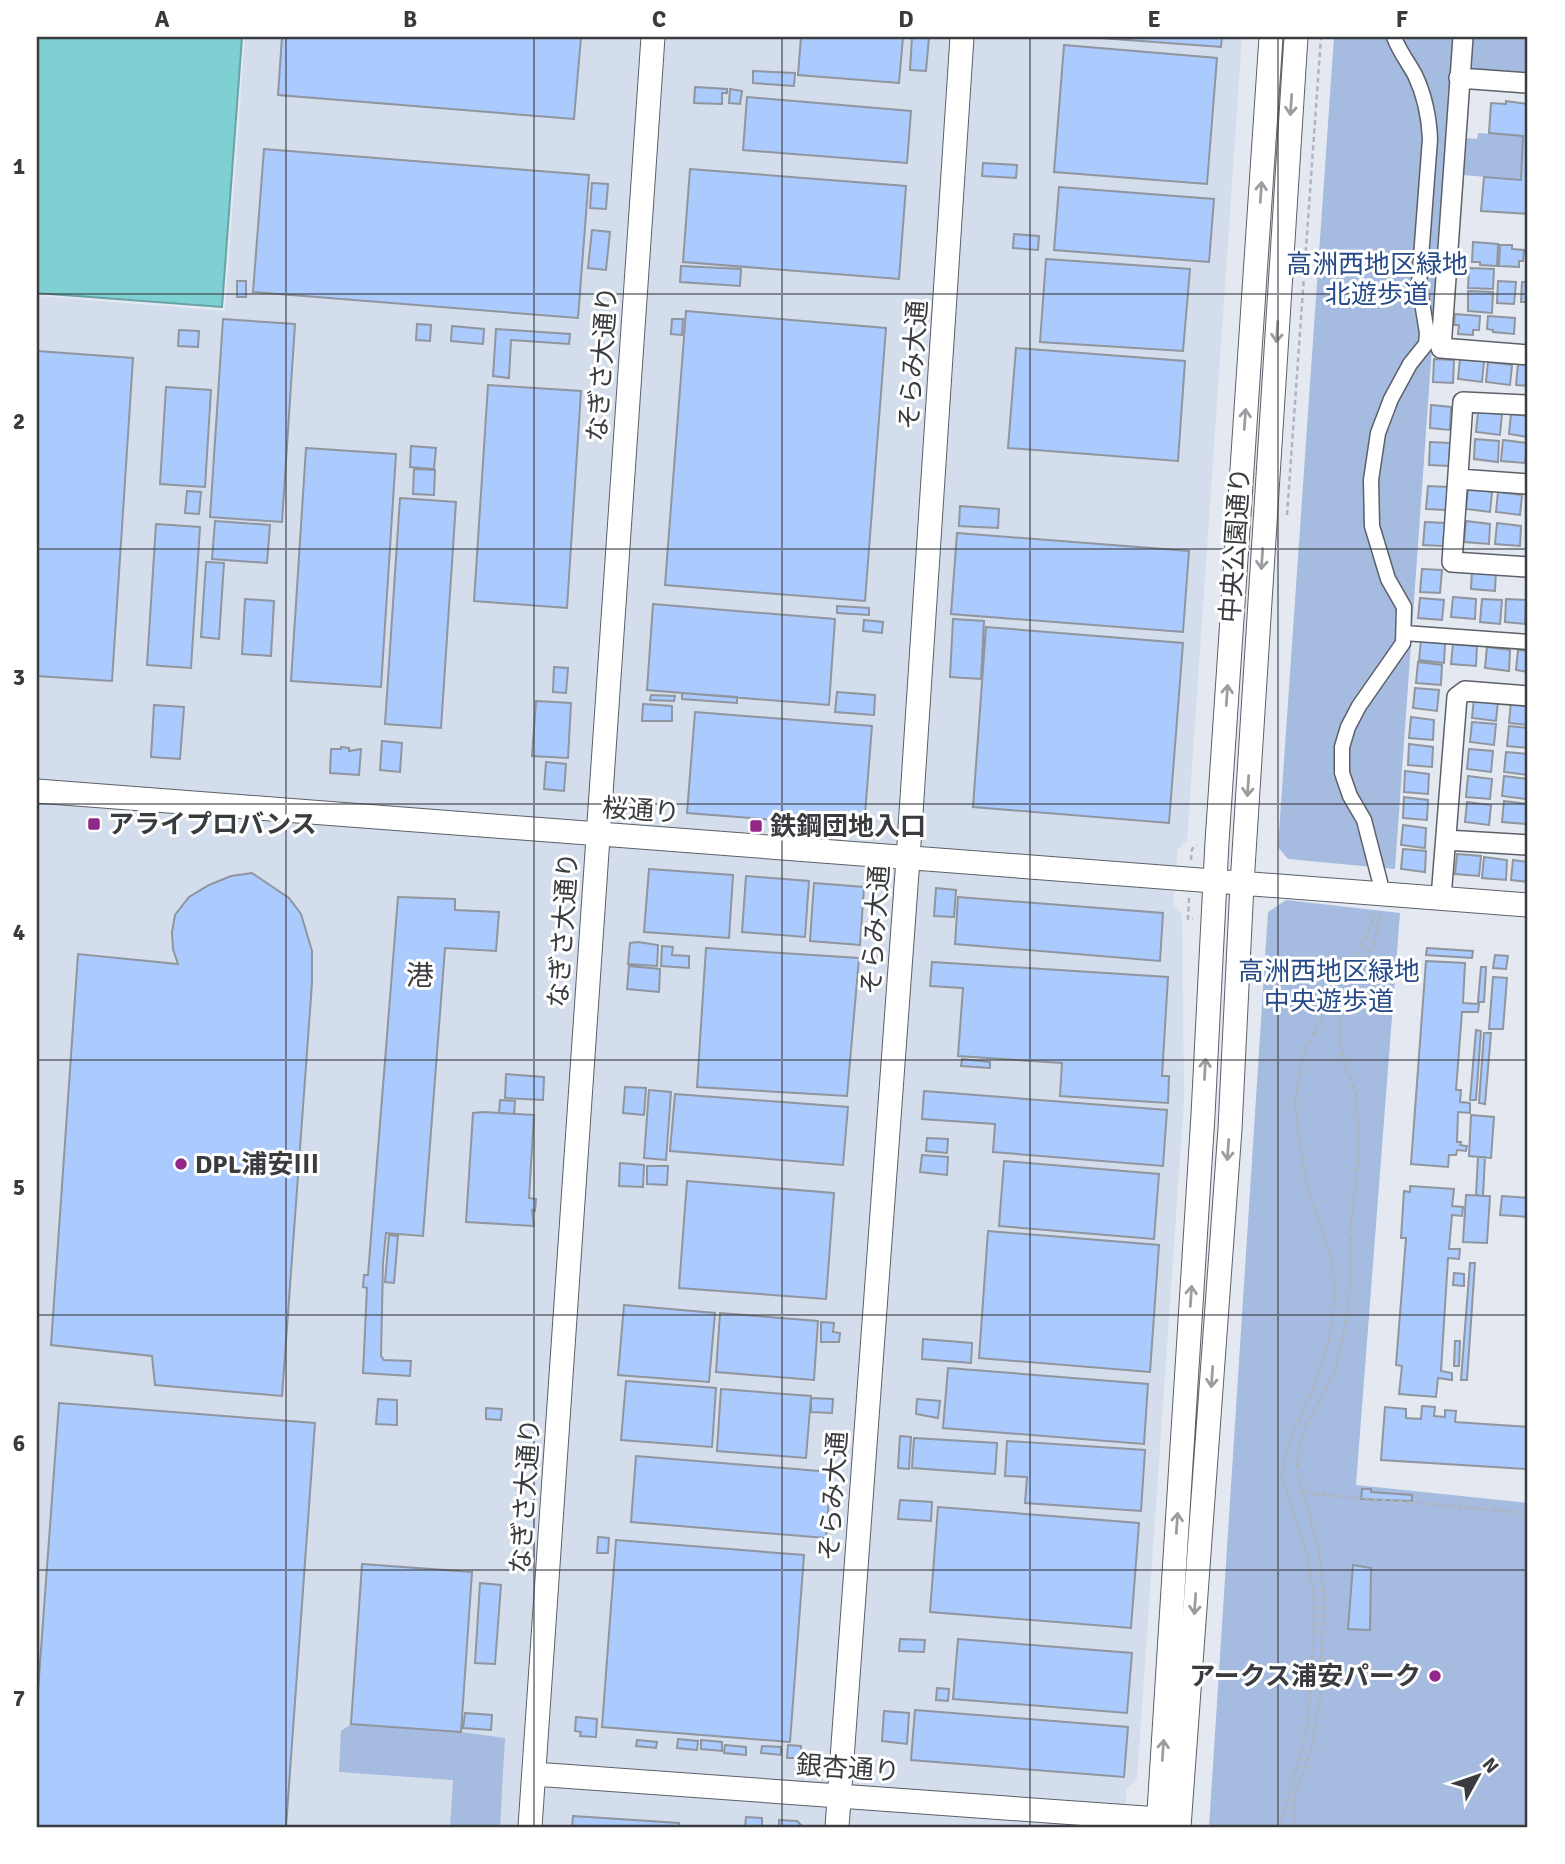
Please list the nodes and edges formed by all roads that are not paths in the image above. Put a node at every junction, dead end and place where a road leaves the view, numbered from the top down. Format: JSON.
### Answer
{"nodes":[{"id":1,"x":653,"y":37,"type":"edge"},
{"id":2,"x":962,"y":37,"type":"edge"},
{"id":3,"x":1271,"y":37,"type":"edge"},
{"id":4,"x":1296,"y":37,"type":"edge"},
{"id":5,"x":1394,"y":37,"type":"edge"},
{"id":6,"x":1463,"y":37,"type":"edge"},
{"id":7,"x":1460,"y":78,"type":"junction"},
{"id":8,"x":1528,"y":83,"type":"edge"},
{"id":9,"x":1434,"y":333,"type":"junction"},
{"id":10,"x":1528,"y":355,"type":"edge"},
{"id":11,"x":1528,"y":405,"type":"edge"},
{"id":12,"x":1458,"y":479,"type":"junction"},
{"id":13,"x":1528,"y":484,"type":"edge"},
{"id":14,"x":1528,"y":568,"type":"edge"},
{"id":15,"x":1404,"y":633,"type":"junction"},
{"id":16,"x":1528,"y":642,"type":"edge"},
{"id":17,"x":1528,"y":696,"type":"edge"},
{"id":18,"x":37,"y":791,"type":"edge"},
{"id":19,"x":598,"y":835,"type":"junction"},
{"id":20,"x":1446,"y":840,"type":"junction"},
{"id":21,"x":1528,"y":845,"type":"edge"},
{"id":22,"x":908,"y":859,"type":"junction"},
{"id":23,"x":1215,"y":882,"type":"junction"},
{"id":24,"x":1380,"y":882,"type":"dead end"},
{"id":25,"x":1242,"y":884,"type":"junction"},
{"id":26,"x":1441,"y":898,"type":"junction"},
{"id":27,"x":1528,"y":905,"type":"edge"},
{"id":28,"x":534,"y":1774,"type":"junction"},
{"id":29,"x":839,"y":1796,"type":"junction"},
{"id":30,"x":1165,"y":1824,"type":"edge"},
{"id":31,"x":530,"y":1827,"type":"edge"},
{"id":32,"x":836,"y":1827,"type":"edge"}],
"edges":[{"from":1,"to":19,"type":"street","name":"なぎさ大通り"},
{"from":2,"to":22,"type":"street","name":"そらみ大通"},
{"from":23,"to":3,"type":"street","name":"中央公園通り","one_way":true},
{"from":4,"to":25,"type":"street","name":"中央公園通り","one_way":true},
{"from":5,"to":9,"type":"street"},
{"from":6,"to":7,"type":"street"},
{"from":7,"to":8,"type":"street"},
{"from":7,"to":9,"type":"street"},
{"from":9,"to":10,"type":"street"},
{"from":9,"to":15,"type":"street"},
{"from":11,"to":12,"type":"street"},
{"from":12,"to":13,"type":"street"},
{"from":12,"to":14,"type":"street"},
{"from":15,"to":16,"type":"street"},
{"from":15,"to":24,"type":"street"},
{"from":17,"to":20,"type":"street"},
{"from":18,"to":19,"type":"street","name":"桜通り"},
{"from":19,"to":22,"type":"street","name":"桜通り"},
{"from":19,"to":28,"type":"street","name":"なぎさ大通り"},
{"from":20,"to":21,"type":"street"},
{"from":20,"to":26,"type":"street"},
{"from":22,"to":23,"type":"street","name":"桜通り"},
{"from":22,"to":29,"type":"street","name":"そらみ大通"},
{"from":23,"to":25,"type":"street","name":"桜通り"},
{"from":30,"to":23,"type":"street","name":"中央公園通り","one_way":true},
{"from":25,"to":26,"type":"street","name":"桜通り"},
{"from":25,"to":30,"type":"street","name":"中央公園通り","one_way":true},
{"from":26,"to":27,"type":"street","name":"桜通り"},
{"from":28,"to":29,"type":"street","name":"銀杏通り"},
{"from":28,"to":31,"type":"street","name":"なぎさ大通り"},
{"from":29,"to":30,"type":"street","name":"銀杏通り"},
{"from":29,"to":32,"type":"street","name":"そらみ大通"}]}
